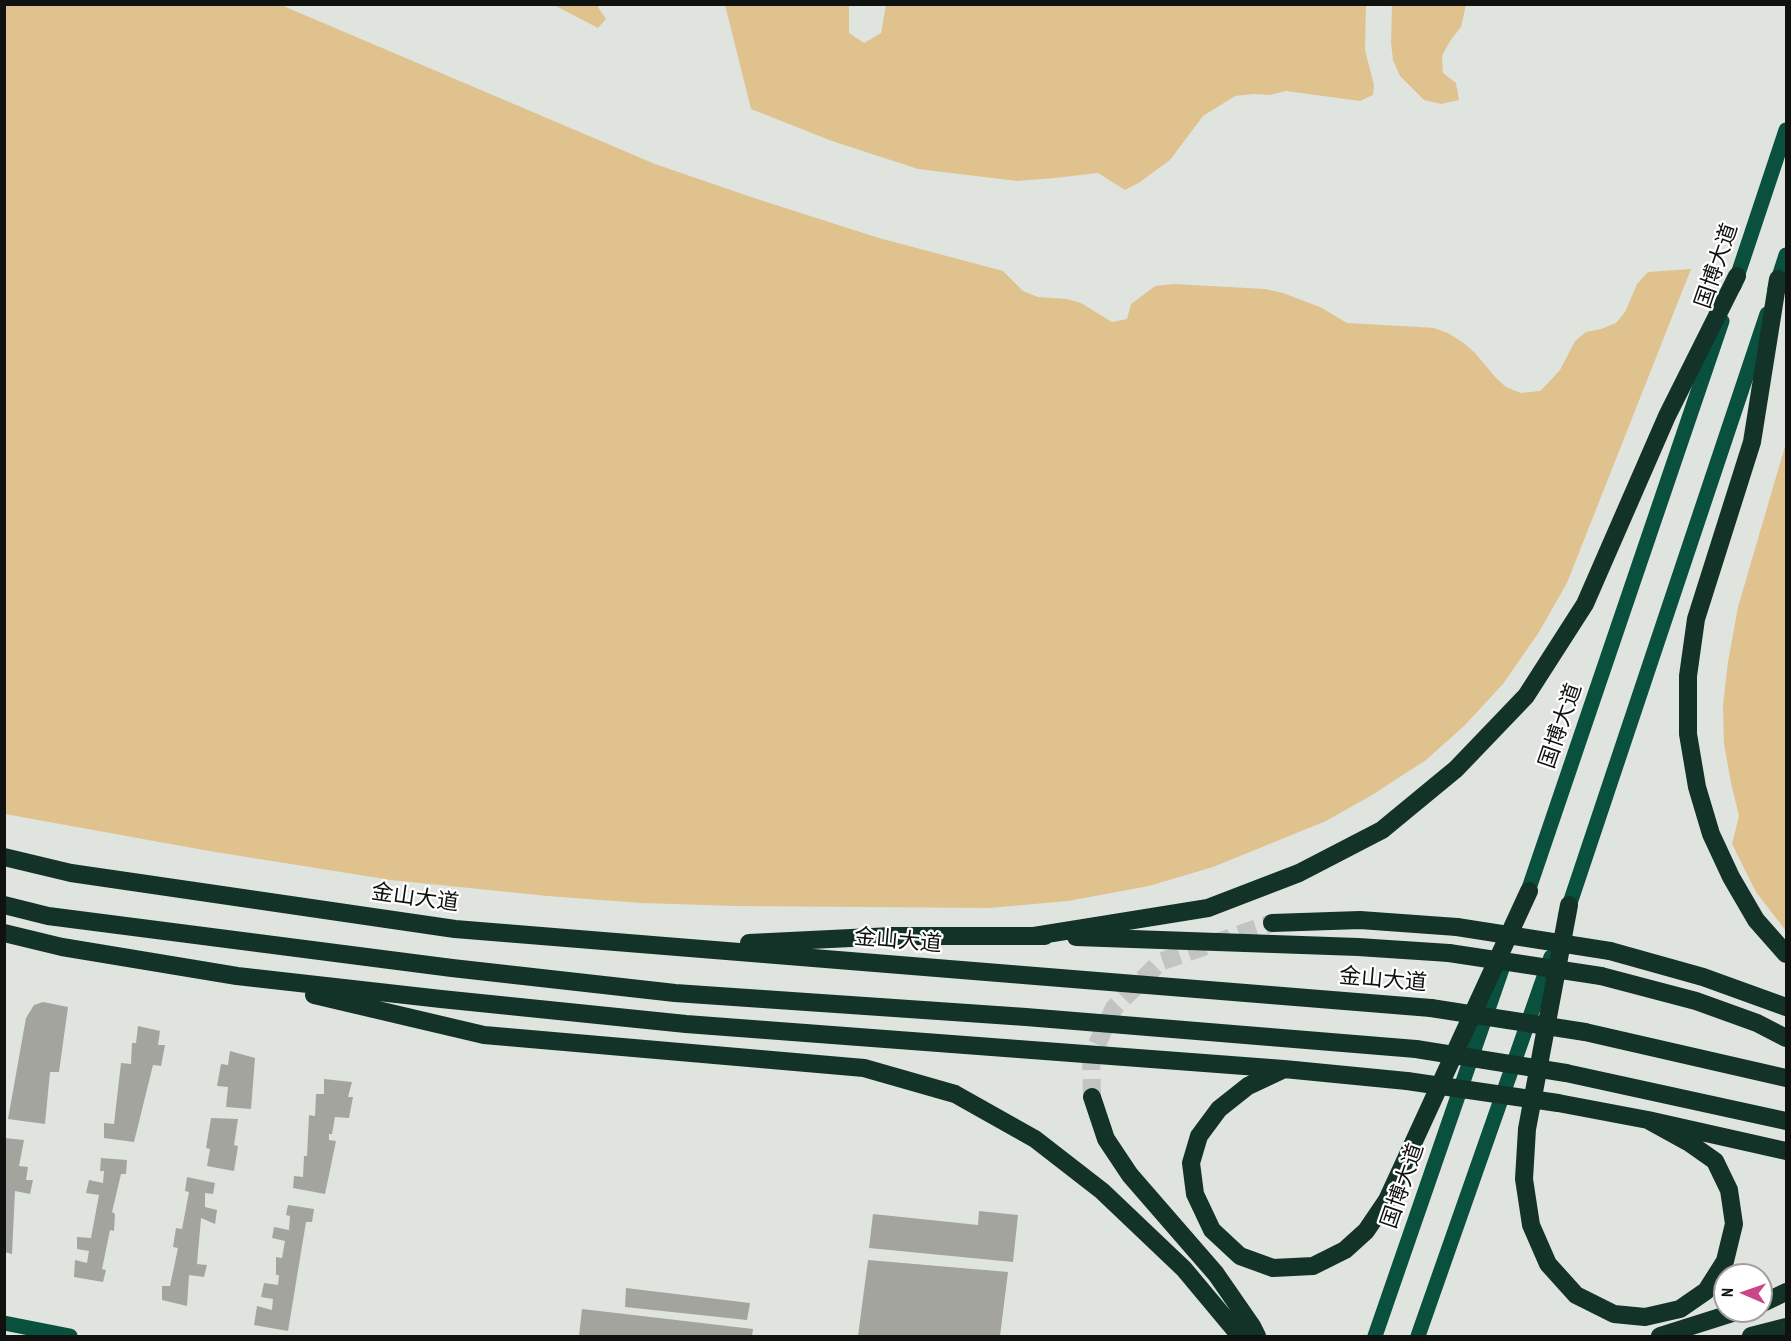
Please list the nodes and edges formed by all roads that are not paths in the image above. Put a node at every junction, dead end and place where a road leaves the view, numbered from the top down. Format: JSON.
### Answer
{"nodes":[{"id":1,"x":1786,"y":130,"type":"edge"},
{"id":2,"x":1786,"y":255,"type":"edge"},
{"id":3,"x":1737,"y":276,"type":"junction"},
{"id":4,"x":1778,"y":279,"type":"junction"},
{"id":5,"x":4,"y":857,"type":"edge"},
{"id":6,"x":1529,"y":891,"type":"junction"},
{"id":7,"x":1569,"y":904,"type":"junction"},
{"id":8,"x":4,"y":905,"type":"edge"},
{"id":9,"x":1272,"y":923,"type":"tunnel mouth"},
{"id":10,"x":4,"y":933,"type":"edge"},
{"id":11,"x":1034,"y":936,"type":"junction"},
{"id":12,"x":678,"y":946,"type":"junction"},
{"id":13,"x":1786,"y":954,"type":"edge"},
{"id":14,"x":237,"y":976,"type":"junction"},
{"id":15,"x":1786,"y":1007,"type":"edge"},
{"id":16,"x":1786,"y":1038,"type":"edge"},
{"id":17,"x":1284,"y":1069,"type":"junction"},
{"id":18,"x":1786,"y":1078,"type":"edge"},
{"id":19,"x":1092,"y":1097,"type":"tunnel mouth"},
{"id":20,"x":1648,"y":1120,"type":"junction"},
{"id":21,"x":1786,"y":1121,"type":"edge"},
{"id":22,"x":1786,"y":1151,"type":"edge"},
{"id":23,"x":1713,"y":1319,"type":"edge"},
{"id":24,"x":4,"y":1323,"type":"edge"},
{"id":25,"x":1786,"y":1327,"type":"edge"},
{"id":26,"x":70,"y":1336,"type":"edge"},
{"id":27,"x":1240,"y":1336,"type":"edge"},
{"id":28,"x":1257,"y":1336,"type":"edge"},
{"id":29,"x":1376,"y":1336,"type":"edge"},
{"id":30,"x":1418,"y":1336,"type":"edge"},
{"id":31,"x":1660,"y":1336,"type":"edge"},
{"id":32,"x":1751,"y":1336,"type":"edge"}],
"edges":[{"from":1,"to":3,"type":"main road","name":"国博大道"},
{"from":2,"to":4,"type":"main road"},
{"from":3,"to":6,"type":"main road","name":"国博大道"},
{"from":3,"to":11,"type":"highway"},
{"from":4,"to":7,"type":"main road"},
{"from":4,"to":13,"type":"highway"},
{"from":5,"to":12,"type":"highway","name":"金山大道"},
{"from":6,"to":17,"type":"highway"},
{"from":6,"to":29,"type":"main road","name":"国博大道"},
{"from":7,"to":20,"type":"highway"},
{"from":7,"to":30,"type":"main road"},
{"from":8,"to":21,"type":"highway","bridge":true},
{"from":9,"to":15,"type":"highway","bridge":true},
{"from":10,"to":14,"type":"highway"},
{"from":11,"to":12,"type":"highway"},
{"from":11,"to":16,"type":"highway","bridge":true},
{"from":12,"to":18,"type":"highway","name":"金山大道","bridge":true},
{"from":14,"to":17,"type":"highway"},
{"from":14,"to":27,"type":"highway"},
{"from":17,"to":20,"type":"highway","bridge":true},
{"from":19,"to":28,"type":"highway"},
{"from":20,"to":22,"type":"highway"},
{"from":23,"to":31,"type":"highway"},
{"from":24,"to":26,"type":"main road"},
{"from":25,"to":32,"type":"highway"}]}
